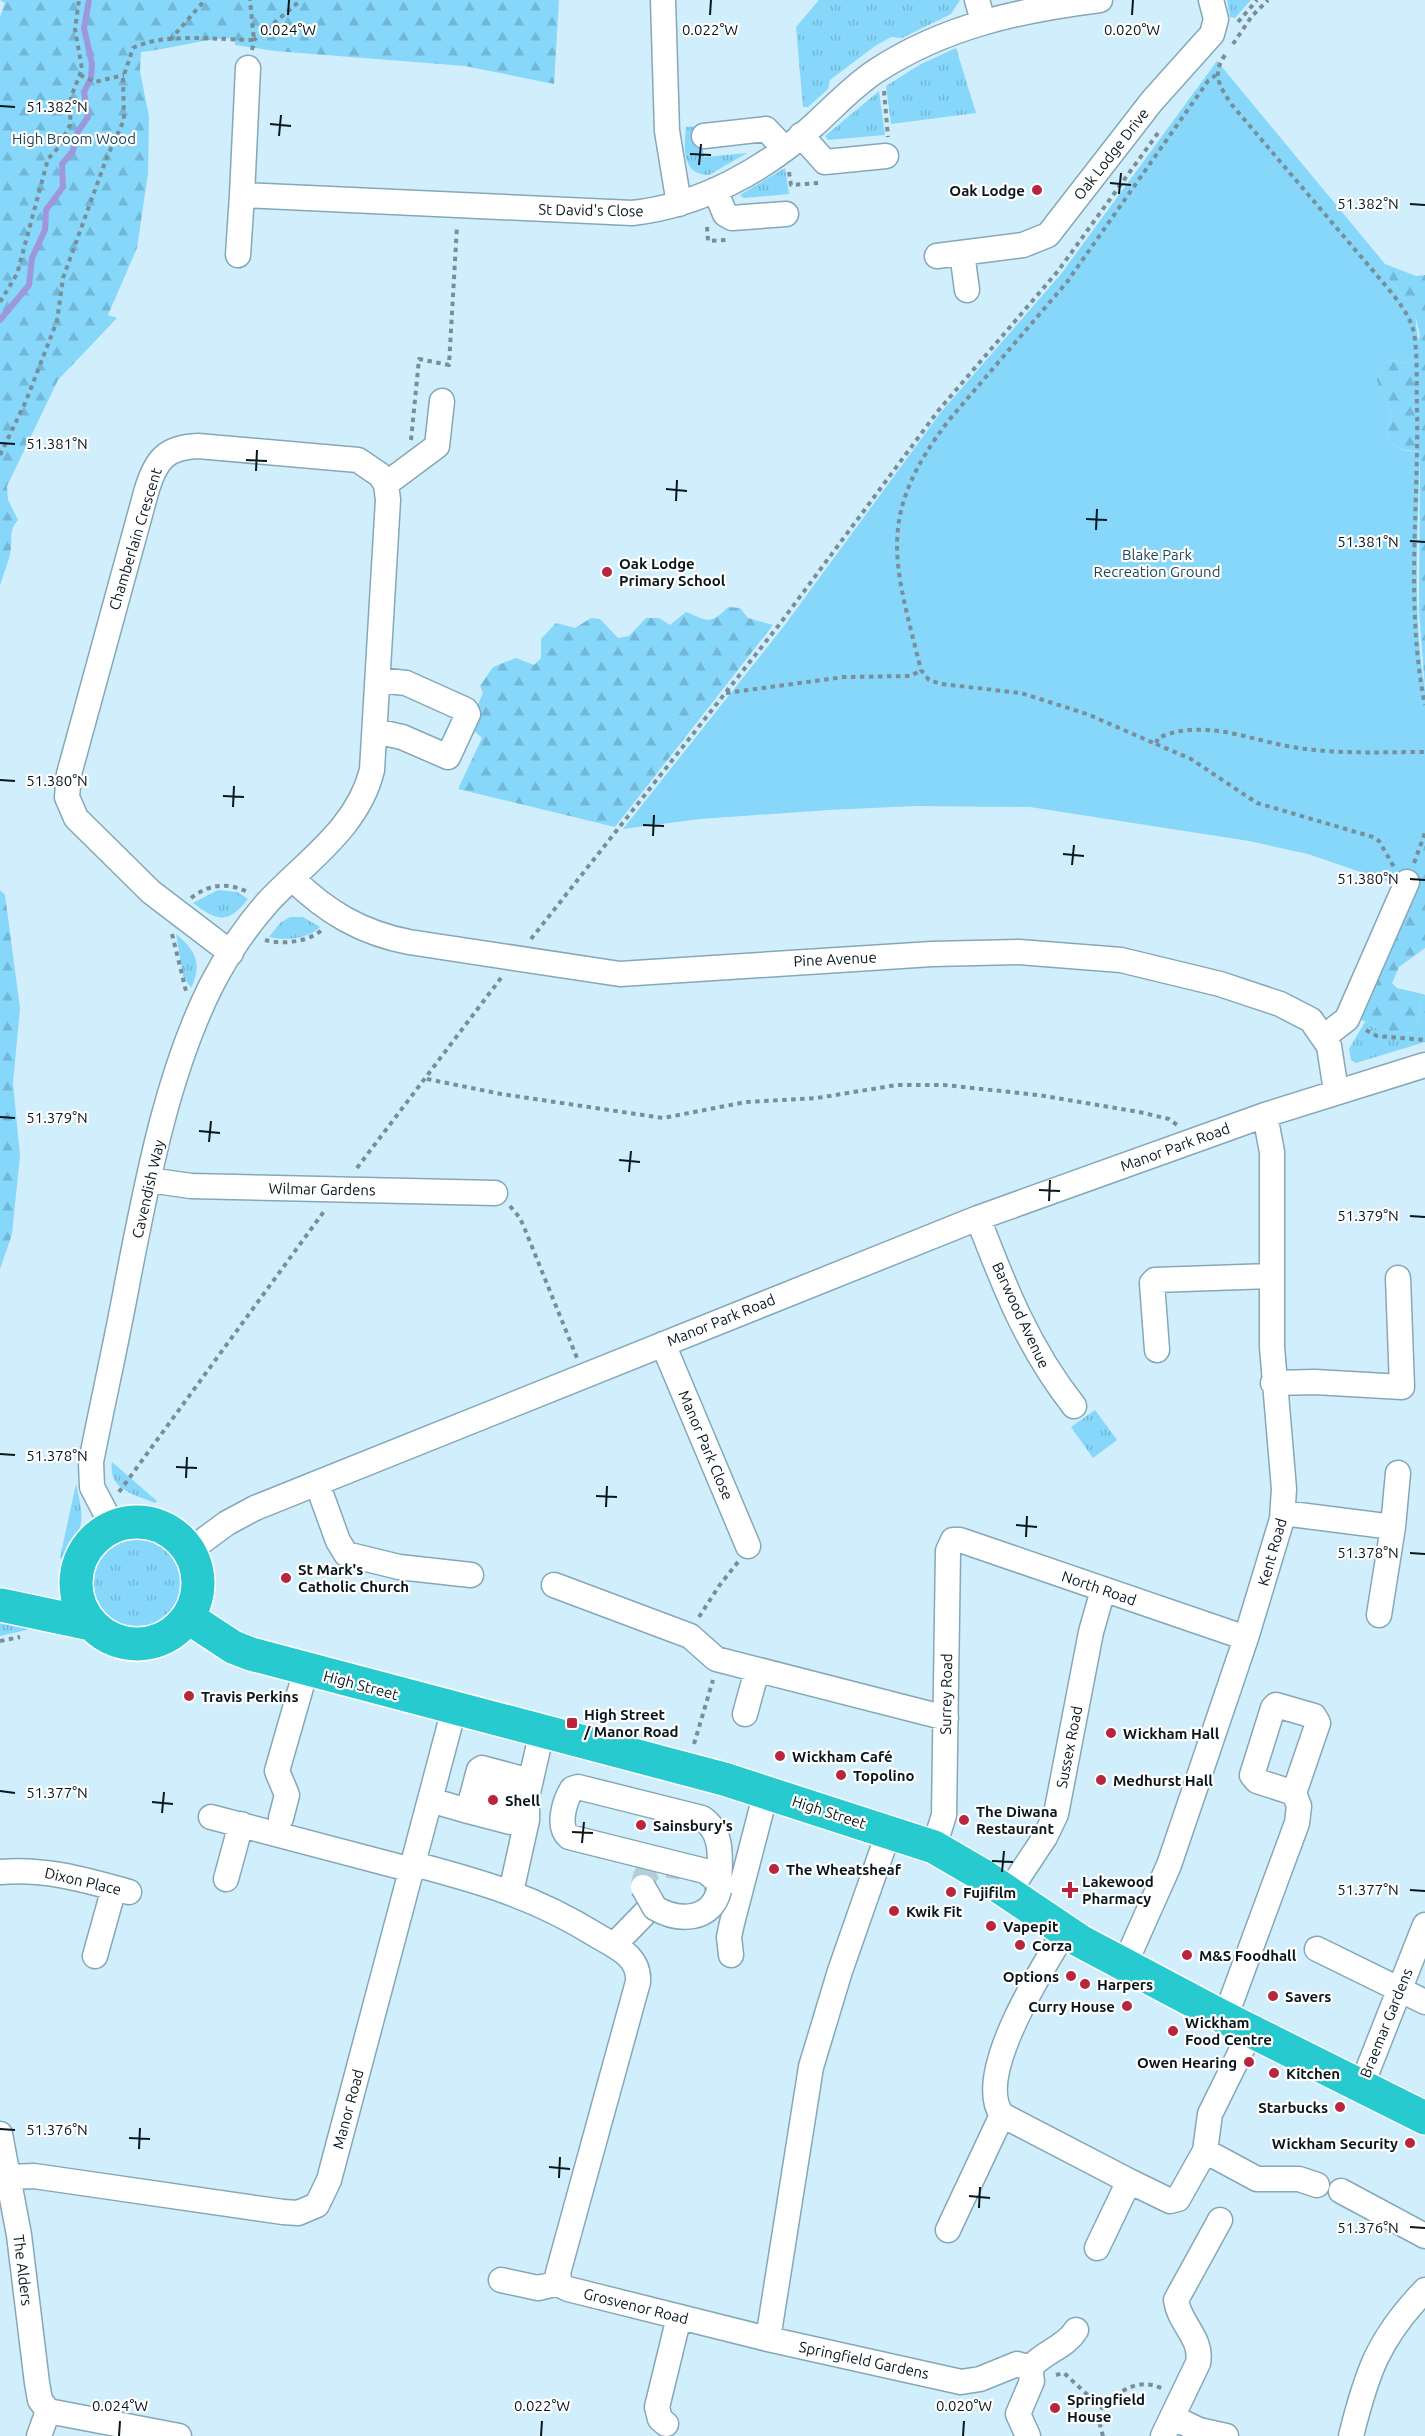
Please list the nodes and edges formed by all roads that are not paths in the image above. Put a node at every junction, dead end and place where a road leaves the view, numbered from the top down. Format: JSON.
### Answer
{"nodes":[{"id":1,"x":663,"y":0,"type":"edge"},
{"id":2,"x":1100,"y":0,"type":"edge"},
{"id":3,"x":1211,"y":0,"type":"edge"},
{"id":4,"x":980,"y":10,"type":"edge"},
{"id":5,"x":248,"y":68,"type":"road end"},
{"id":6,"x":704,"y":136,"type":"dead end"},
{"id":7,"x":793,"y":141,"type":"junction"},
{"id":8,"x":886,"y":156,"type":"dead end"},
{"id":9,"x":715,"y":190,"type":"junction"},
{"id":10,"x":242,"y":195,"type":"junction"},
{"id":11,"x":679,"y":204,"type":"junction"},
{"id":12,"x":786,"y":214,"type":"dead end"},
{"id":13,"x":962,"y":253,"type":"junction"},
{"id":14,"x":238,"y":255,"type":"dead end"},
{"id":15,"x":937,"y":256,"type":"dead end"},
{"id":16,"x":967,"y":290,"type":"dead end"},
{"id":17,"x":442,"y":401,"type":"dead end"},
{"id":18,"x":386,"y":484,"type":"junction"},
{"id":19,"x":378,"y":680,"type":"junction"},
{"id":20,"x":375,"y":731,"type":"junction"},
{"id":21,"x":1402,"y":876,"type":"road end"},
{"id":22,"x":292,"y":878,"type":"junction"},
{"id":23,"x":231,"y":952,"type":"junction"},
{"id":24,"x":1325,"y":1036,"type":"junction"},
{"id":25,"x":1425,"y":1065,"type":"edge"},
{"id":26,"x":1336,"y":1091,"type":"junction"},
{"id":27,"x":1265,"y":1115,"type":"junction"},
{"id":28,"x":149,"y":1180,"type":"junction"},
{"id":29,"x":495,"y":1193,"type":"road end"},
{"id":30,"x":978,"y":1218,"type":"junction"},
{"id":31,"x":1271,"y":1276,"type":"junction"},
{"id":32,"x":1398,"y":1278,"type":"dead end"},
{"id":33,"x":663,"y":1344,"type":"junction"},
{"id":34,"x":1157,"y":1350,"type":"dead end"},
{"id":35,"x":1274,"y":1383,"type":"junction"},
{"id":36,"x":1074,"y":1406,"type":"dead end"},
{"id":37,"x":1398,"y":1473,"type":"dead end"},
{"id":38,"x":316,"y":1483,"type":"junction"},
{"id":39,"x":1283,"y":1513,"type":"junction"},
{"id":40,"x":108,"y":1518,"type":"junction"},
{"id":41,"x":1393,"y":1527,"type":"junction"},
{"id":42,"x":953,"y":1540,"type":"joint"},
{"id":43,"x":748,"y":1546,"type":"road end"},
{"id":44,"x":189,"y":1551,"type":"junction"},
{"id":45,"x":76,"y":1573,"type":"junction"},
{"id":46,"x":471,"y":1575,"type":"dead end"},
{"id":47,"x":554,"y":1585,"type":"dead end"},
{"id":48,"x":1103,"y":1590,"type":"junction"},
{"id":49,"x":0,"y":1605,"type":"edge"},
{"id":50,"x":1379,"y":1616,"type":"dead end"},
{"id":51,"x":189,"y":1618,"type":"junction"},
{"id":52,"x":91,"y":1624,"type":"junction"},
{"id":53,"x":1246,"y":1638,"type":"junction"},
{"id":54,"x":306,"y":1670,"type":"junction"},
{"id":55,"x":757,"y":1670,"type":"junction"},
{"id":56,"x":453,"y":1708,"type":"junction"},
{"id":57,"x":745,"y":1714,"type":"dead end"},
{"id":58,"x":946,"y":1718,"type":"junction"},
{"id":59,"x":543,"y":1731,"type":"junction"},
{"id":60,"x":766,"y":1792,"type":"junction"},
{"id":61,"x":1294,"y":1793,"type":"dead end"},
{"id":62,"x":528,"y":1797,"type":"junction"},
{"id":63,"x":430,"y":1800,"type":"junction"},
{"id":64,"x":471,"y":1801,"type":"junction"},
{"id":65,"x":211,"y":1817,"type":"dead end"},
{"id":66,"x":281,"y":1818,"type":"dead end"},
{"id":67,"x":240,"y":1824,"type":"junction"},
{"id":68,"x":889,"y":1832,"type":"junction"},
{"id":69,"x":934,"y":1847,"type":"junction"},
{"id":70,"x":413,"y":1867,"type":"junction"},
{"id":71,"x":0,"y":1872,"type":"edge"},
{"id":72,"x":226,"y":1879,"type":"dead end"},
{"id":73,"x":643,"y":1887,"type":"dead end"},
{"id":74,"x":719,"y":1890,"type":"junction"},
{"id":75,"x":511,"y":1892,"type":"junction"},
{"id":76,"x":1008,"y":1893,"type":"junction"},
{"id":77,"x":646,"y":1912,"type":"tunnel mouth"},
{"id":78,"x":1425,"y":1925,"type":"edge"},
{"id":79,"x":1065,"y":1931,"type":"junction"},
{"id":80,"x":614,"y":1945,"type":"junction"},
{"id":81,"x":1317,"y":1949,"type":"dead end"},
{"id":82,"x":731,"y":1955,"type":"dead end"},
{"id":83,"x":95,"y":1956,"type":"dead end"},
{"id":84,"x":1125,"y":1966,"type":"junction"},
{"id":85,"x":1400,"y":1990,"type":"junction"},
{"id":86,"x":1425,"y":2002,"type":"edge"},
{"id":87,"x":1238,"y":2025,"type":"junction"},
{"id":88,"x":1361,"y":2087,"type":"junction"},
{"id":89,"x":1002,"y":2115,"type":"junction"},
{"id":90,"x":1425,"y":2118,"type":"edge"},
{"id":91,"x":0,"y":2134,"type":"edge"},
{"id":92,"x":1205,"y":2151,"type":"junction"},
{"id":93,"x":9,"y":2177,"type":"junction"},
{"id":94,"x":1129,"y":2181,"type":"junction"},
{"id":95,"x":1317,"y":2185,"type":"dead end"},
{"id":96,"x":1341,"y":2191,"type":"dead end"},
{"id":97,"x":1220,"y":2220,"type":"dead end"},
{"id":98,"x":948,"y":2230,"type":"dead end"},
{"id":99,"x":1425,"y":2236,"type":"edge"},
{"id":100,"x":1097,"y":2248,"type":"dead end"},
{"id":101,"x":501,"y":2280,"type":"dead end"},
{"id":102,"x":558,"y":2283,"type":"junction"},
{"id":103,"x":1425,"y":2290,"type":"edge"},
{"id":104,"x":679,"y":2317,"type":"junction"},
{"id":105,"x":1076,"y":2330,"type":"dead end"},
{"id":106,"x":768,"y":2339,"type":"junction"},
{"id":107,"x":1031,"y":2375,"type":"junction"},
{"id":108,"x":45,"y":2409,"type":"junction"},
{"id":109,"x":1172,"y":2417,"type":"edge"},
{"id":110,"x":666,"y":2424,"type":"dead end"},
{"id":111,"x":155,"y":2434,"type":"edge"},
{"id":112,"x":39,"y":2436,"type":"edge"},
{"id":113,"x":179,"y":2436,"type":"edge"},
{"id":114,"x":1028,"y":2436,"type":"edge"},
{"id":115,"x":1226,"y":2436,"type":"edge"},
{"id":116,"x":1351,"y":2436,"type":"edge"}],
"edges":[{"from":1,"to":11,"type":"street"},
{"from":2,"to":4,"type":"street","name":"St David's Close"},
{"from":3,"to":13,"type":"street","name":"Oak Lodge Drive"},
{"from":4,"to":7,"type":"street","name":"St David's Close"},
{"from":5,"to":10,"type":"street"},
{"from":6,"to":7,"type":"street"},
{"from":7,"to":8,"type":"street"},
{"from":7,"to":9,"type":"street","name":"St David's Close"},
{"from":9,"to":11,"type":"street","name":"St David's Close"},
{"from":9,"to":12,"type":"street"},
{"from":10,"to":11,"type":"street","name":"St David's Close"},
{"from":10,"to":14,"type":"street"},
{"from":13,"to":15,"type":"street","name":"Oak Lodge Drive"},
{"from":13,"to":16,"type":"street"},
{"from":17,"to":18,"type":"street"},
{"from":18,"to":19,"type":"street"},
{"from":18,"to":23,"type":"street","name":"Chamberlain Crescent"},
{"from":19,"to":20,"type":"street"},
{"from":19,"to":20,"type":"street"},
{"from":20,"to":22,"type":"street"},
{"from":21,"to":24,"type":"street"},
{"from":22,"to":23,"type":"street","name":"Cavendish Way"},
{"from":22,"to":24,"type":"street","name":"Pine Avenue"},
{"from":23,"to":28,"type":"street","name":"Cavendish Way"},
{"from":24,"to":26,"type":"street"},
{"from":25,"to":26,"type":"street","name":"Manor Park Road"},
{"from":26,"to":27,"type":"street","name":"Manor Park Road"},
{"from":27,"to":30,"type":"street","name":"Manor Park Road"},
{"from":27,"to":31,"type":"street","name":"Kent Road"},
{"from":28,"to":29,"type":"street","name":"Wilmar Gardens"},
{"from":28,"to":40,"type":"street","name":"Cavendish Way"},
{"from":30,"to":33,"type":"street","name":"Manor Park Road"},
{"from":30,"to":36,"type":"street","name":"Barwood Avenue"},
{"from":31,"to":34,"type":"street"},
{"from":31,"to":35,"type":"street","name":"Kent Road"},
{"from":32,"to":35,"type":"street"},
{"from":33,"to":38,"type":"street","name":"Manor Park Road"},
{"from":33,"to":43,"type":"street","name":"Manor Park Close"},
{"from":35,"to":39,"type":"street","name":"Kent Road"},
{"from":37,"to":41,"type":"street"},
{"from":38,"to":44,"type":"street","name":"Manor Park Road"},
{"from":38,"to":46,"type":"street"},
{"from":39,"to":41,"type":"street"},
{"from":39,"to":53,"type":"street","name":"Kent Road"},
{"from":40,"to":44,"type":"highway"},
{"from":40,"to":45,"type":"highway"},
{"from":41,"to":50,"type":"street"},
{"from":42,"to":48,"type":"street","name":"North Road"},
{"from":42,"to":58,"type":"street","name":"Surrey Road"},
{"from":44,"to":51,"type":"highway"},
{"from":45,"to":49,"type":"highway"},
{"from":45,"to":52,"type":"highway"},
{"from":47,"to":55,"type":"street"},
{"from":48,"to":53,"type":"street","name":"North Road"},
{"from":48,"to":76,"type":"street","name":"Sussex Road"},
{"from":49,"to":52,"type":"highway"},
{"from":51,"to":52,"type":"highway"},
{"from":51,"to":54,"type":"highway","name":"High Street"},
{"from":53,"to":84,"type":"street","name":"Kent Road"},
{"from":54,"to":56,"type":"highway","name":"High Street"},
{"from":54,"to":66,"type":"street"},
{"from":55,"to":57,"type":"street"},
{"from":55,"to":58,"type":"street"},
{"from":56,"to":59,"type":"highway","name":"High Street"},
{"from":56,"to":63,"type":"street","name":"Manor Road"},
{"from":58,"to":69,"type":"street","name":"Surrey Road"},
{"from":59,"to":60,"type":"highway","name":"High Street"},
{"from":59,"to":62,"type":"street"},
{"from":60,"to":68,"type":"highway","name":"High Street"},
{"from":60,"to":82,"type":"street"},
{"from":61,"to":87,"type":"street"},
{"from":62,"to":64,"type":"street"},
{"from":62,"to":64,"type":"street"},
{"from":62,"to":75,"type":"street"},
{"from":63,"to":64,"type":"street"},
{"from":63,"to":70,"type":"street","name":"Manor Road"},
{"from":65,"to":67,"type":"street"},
{"from":67,"to":70,"type":"street"},
{"from":67,"to":72,"type":"street"},
{"from":68,"to":69,"type":"highway","name":"High Street"},
{"from":68,"to":106,"type":"street"},
{"from":69,"to":76,"type":"highway","name":"High Street"},
{"from":70,"to":75,"type":"street"},
{"from":70,"to":93,"type":"street","name":"Manor Road"},
{"from":71,"to":83,"type":"street","name":"Dixon Place"},
{"from":73,"to":74,"type":"street","bridge":true},
{"from":74,"to":74,"type":"street"},
{"from":75,"to":80,"type":"street"},
{"from":76,"to":79,"type":"highway","name":"High Street"},
{"from":77,"to":80,"type":"street"},
{"from":78,"to":85,"type":"street","name":"Braemar Gardens"},
{"from":79,"to":84,"type":"highway","name":"High Street"},
{"from":79,"to":89,"type":"street"},
{"from":80,"to":102,"type":"street"},
{"from":81,"to":85,"type":"street"},
{"from":84,"to":87,"type":"highway","name":"High Street"},
{"from":85,"to":86,"type":"street"},
{"from":85,"to":88,"type":"street","name":"Braemar Gardens"},
{"from":87,"to":88,"type":"highway","name":"High Street"},
{"from":87,"to":92,"type":"street"},
{"from":88,"to":90,"type":"highway","name":"High Street"},
{"from":89,"to":94,"type":"street"},
{"from":89,"to":98,"type":"street"},
{"from":91,"to":93,"type":"street","name":"The Alders"},
{"from":92,"to":94,"type":"street"},
{"from":92,"to":95,"type":"street"},
{"from":93,"to":108,"type":"street","name":"The Alders"},
{"from":94,"to":100,"type":"street"},
{"from":96,"to":99,"type":"street"},
{"from":97,"to":109,"type":"street"},
{"from":101,"to":102,"type":"street"},
{"from":102,"to":104,"type":"street","name":"Grosvenor Road"},
{"from":103,"to":116,"type":"street"},
{"from":104,"to":106,"type":"street","name":"Grosvenor Road"},
{"from":104,"to":110,"type":"street"},
{"from":105,"to":107,"type":"street"},
{"from":106,"to":107,"type":"street","name":"Springfield Gardens"},
{"from":107,"to":114,"type":"street"},
{"from":108,"to":111,"type":"street"},
{"from":108,"to":112,"type":"street"},
{"from":109,"to":115,"type":"street"},
{"from":111,"to":113,"type":"street"}]}
